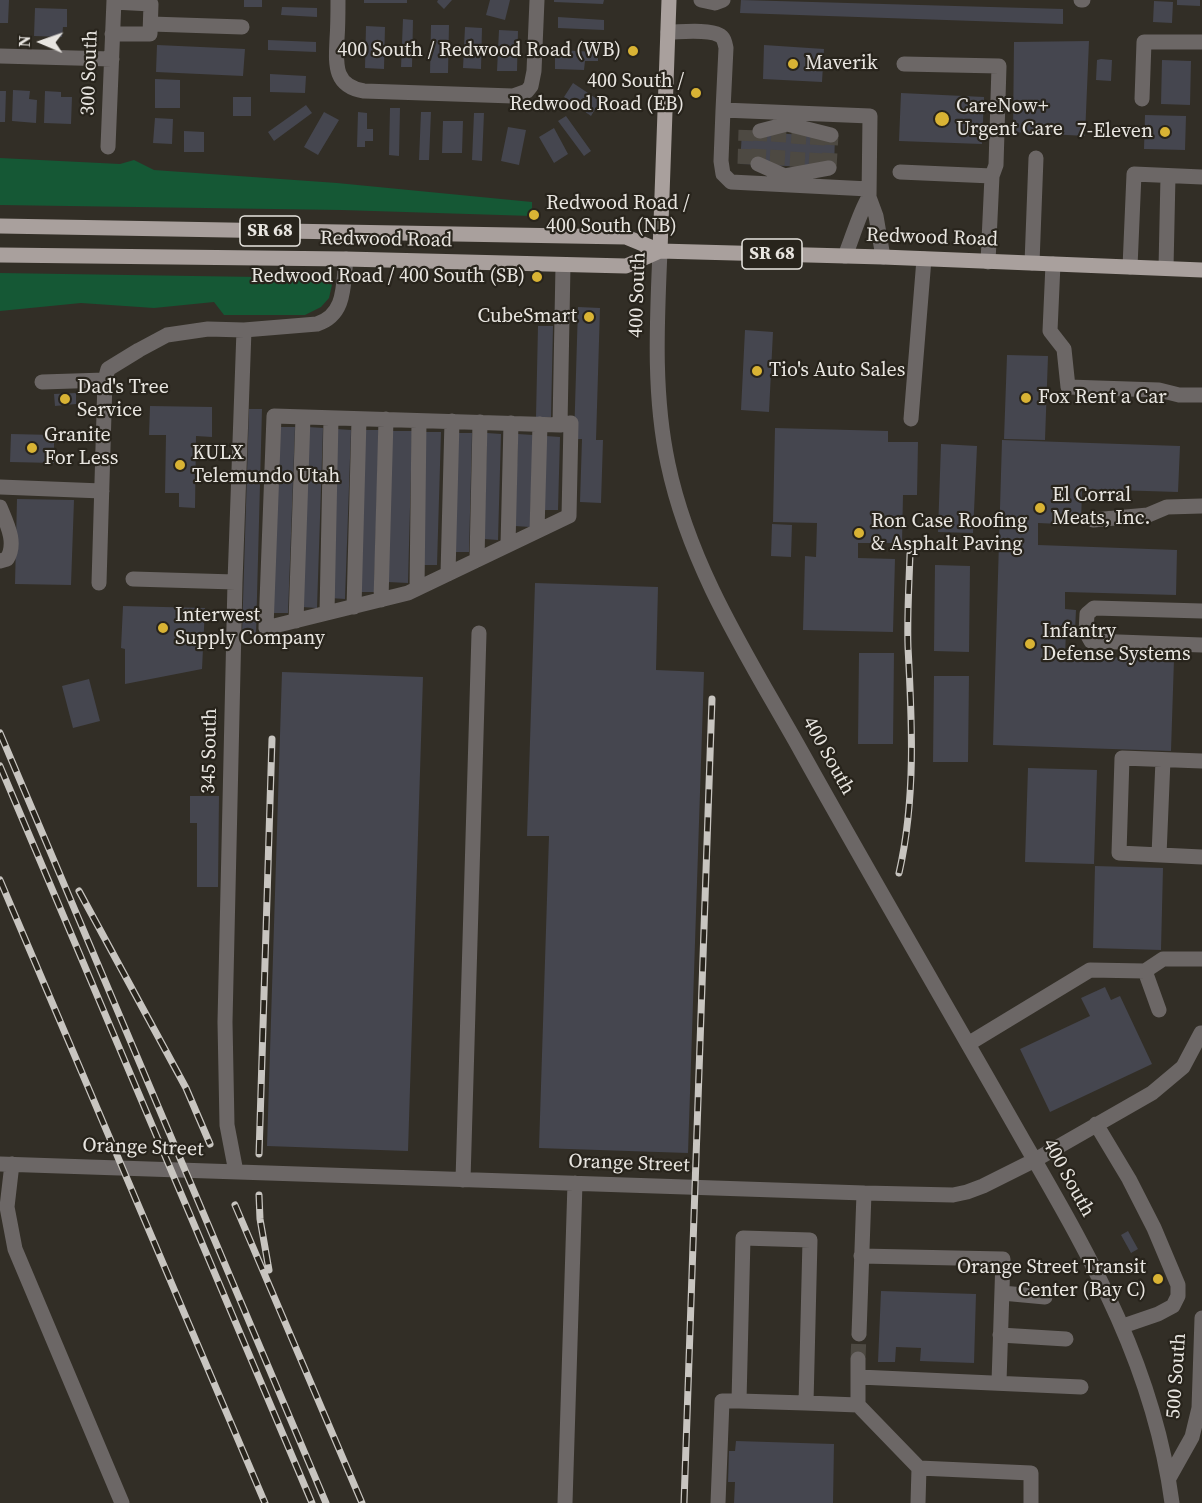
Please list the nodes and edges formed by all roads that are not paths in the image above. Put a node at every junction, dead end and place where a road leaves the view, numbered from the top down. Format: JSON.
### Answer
{"nodes":[{"id":1,"x":338,"y":0,"type":"edge"},
{"id":2,"x":537,"y":0,"type":"edge"},
{"id":3,"x":669,"y":0,"type":"edge"},
{"id":4,"x":701,"y":0,"type":"edge"},
{"id":5,"x":723,"y":0,"type":"edge"},
{"id":6,"x":114,"y":1,"type":"edge"},
{"id":7,"x":151,"y":24,"type":"junction"},
{"id":8,"x":242,"y":27,"type":"dead end"},
{"id":9,"x":668,"y":32,"type":"junction"},
{"id":10,"x":112,"y":34,"type":"junction"},
{"id":11,"x":1202,"y":42,"type":"edge"},
{"id":12,"x":0,"y":56,"type":"edge"},
{"id":13,"x":112,"y":59,"type":"junction"},
{"id":14,"x":904,"y":64,"type":"dead end"},
{"id":15,"x":1142,"y":99,"type":"dead end"},
{"id":16,"x":723,"y":110,"type":"junction"},
{"id":17,"x":788,"y":125,"type":"junction"},
{"id":18,"x":753,"y":131,"type":"dead end"},
{"id":19,"x":825,"y":134,"type":"dead end"},
{"id":20,"x":108,"y":147,"type":"dead end"},
{"id":21,"x":1036,"y":158,"type":"dead end"},
{"id":22,"x":751,"y":164,"type":"dead end"},
{"id":23,"x":823,"y":168,"type":"dead end"},
{"id":24,"x":900,"y":172,"type":"dead end"},
{"id":25,"x":786,"y":173,"type":"junction"},
{"id":26,"x":992,"y":176,"type":"junction"},
{"id":27,"x":1168,"y":176,"type":"junction"},
{"id":28,"x":1202,"y":177,"type":"edge"},
{"id":29,"x":869,"y":193,"type":"junction"},
{"id":30,"x":0,"y":226,"type":"edge"},
{"id":31,"x":660,"y":251,"type":"junction"},
{"id":32,"x":0,"y":255,"type":"edge"},
{"id":33,"x":845,"y":256,"type":"junction"},
{"id":34,"x":884,"y":257,"type":"junction"},
{"id":35,"x":924,"y":259,"type":"junction"},
{"id":36,"x":346,"y":260,"type":"junction"},
{"id":37,"x":988,"y":262,"type":"junction"},
{"id":38,"x":1032,"y":263,"type":"junction"},
{"id":39,"x":1053,"y":264,"type":"junction"},
{"id":40,"x":563,"y":265,"type":"junction"},
{"id":41,"x":1130,"y":267,"type":"junction"},
{"id":42,"x":1166,"y":268,"type":"junction"},
{"id":43,"x":1202,"y":270,"type":"edge"},
{"id":44,"x":244,"y":330,"type":"junction"},
{"id":45,"x":105,"y":380,"type":"junction"},
{"id":46,"x":42,"y":382,"type":"dead end"},
{"id":47,"x":1202,"y":395,"type":"edge"},
{"id":48,"x":303,"y":417,"type":"junction"},
{"id":49,"x":331,"y":418,"type":"junction"},
{"id":50,"x":359,"y":419,"type":"junction"},
{"id":51,"x":386,"y":419,"type":"junction"},
{"id":52,"x":911,"y":419,"type":"dead end"},
{"id":53,"x":419,"y":420,"type":"junction"},
{"id":54,"x":452,"y":422,"type":"junction"},
{"id":55,"x":480,"y":422,"type":"junction"},
{"id":56,"x":511,"y":423,"type":"junction"},
{"id":57,"x":540,"y":424,"type":"junction"},
{"id":58,"x":560,"y":425,"type":"junction"},
{"id":59,"x":0,"y":487,"type":"edge"},
{"id":60,"x":102,"y":491,"type":"junction"},
{"id":61,"x":1202,"y":506,"type":"edge"},
{"id":62,"x":0,"y":507,"type":"edge"},
{"id":63,"x":1093,"y":520,"type":"dead end"},
{"id":64,"x":537,"y":531,"type":"junction"},
{"id":65,"x":508,"y":545,"type":"junction"},
{"id":66,"x":477,"y":560,"type":"junction"},
{"id":67,"x":0,"y":561,"type":"edge"},
{"id":68,"x":448,"y":574,"type":"junction"},
{"id":69,"x":133,"y":579,"type":"dead end"},
{"id":70,"x":235,"y":582,"type":"junction"},
{"id":71,"x":99,"y":583,"type":"dead end"},
{"id":72,"x":417,"y":589,"type":"junction"},
{"id":73,"x":381,"y":600,"type":"junction"},
{"id":74,"x":354,"y":607,"type":"junction"},
{"id":75,"x":1202,"y":611,"type":"edge"},
{"id":76,"x":327,"y":613,"type":"junction"},
{"id":77,"x":296,"y":621,"type":"junction"},
{"id":78,"x":479,"y":633,"type":"dead end"},
{"id":79,"x":1202,"y":645,"type":"edge"},
{"id":80,"x":1162,"y":760,"type":"junction"},
{"id":81,"x":1202,"y":761,"type":"edge"},
{"id":82,"x":1159,"y":855,"type":"junction"},
{"id":83,"x":1202,"y":857,"type":"edge"},
{"id":84,"x":1202,"y":960,"type":"edge"},
{"id":85,"x":1145,"y":971,"type":"junction"},
{"id":86,"x":1159,"y":1010,"type":"dead end"},
{"id":87,"x":1202,"y":1033,"type":"edge"},
{"id":88,"x":968,"y":1044,"type":"junction"},
{"id":89,"x":1096,"y":1124,"type":"junction"},
{"id":90,"x":1035,"y":1160,"type":"junction"},
{"id":91,"x":6,"y":1164,"type":"edge"},
{"id":92,"x":236,"y":1172,"type":"junction"},
{"id":93,"x":463,"y":1180,"type":"junction"},
{"id":94,"x":575,"y":1183,"type":"junction"},
{"id":95,"x":864,"y":1193,"type":"junction"},
{"id":96,"x":861,"y":1256,"type":"junction"},
{"id":97,"x":1002,"y":1293,"type":"junction"},
{"id":98,"x":1045,"y":1297,"type":"dead end"},
{"id":99,"x":1202,"y":1318,"type":"edge"},
{"id":100,"x":1123,"y":1326,"type":"junction"},
{"id":101,"x":859,"y":1334,"type":"tunnel mouth"},
{"id":102,"x":1000,"y":1335,"type":"junction"},
{"id":103,"x":1066,"y":1339,"type":"dead end"},
{"id":104,"x":858,"y":1359,"type":"tunnel mouth"},
{"id":105,"x":859,"y":1377,"type":"junction"},
{"id":106,"x":999,"y":1382,"type":"junction"},
{"id":107,"x":1081,"y":1387,"type":"dead end"},
{"id":108,"x":739,"y":1401,"type":"junction"},
{"id":109,"x":806,"y":1403,"type":"junction"},
{"id":110,"x":858,"y":1405,"type":"junction"},
{"id":111,"x":1200,"y":1408,"type":"edge"},
{"id":112,"x":919,"y":1468,"type":"junction"},
{"id":113,"x":1169,"y":1478,"type":"junction"},
{"id":114,"x":122,"y":1503,"type":"edge"},
{"id":115,"x":565,"y":1503,"type":"edge"},
{"id":116,"x":718,"y":1503,"type":"edge"},
{"id":117,"x":918,"y":1503,"type":"edge"},
{"id":118,"x":1031,"y":1503,"type":"edge"},
{"id":119,"x":1172,"y":1503,"type":"edge"}],
"edges":[{"from":1,"to":2,"type":"street"},
{"from":3,"to":9,"type":"main road","name":"400 South"},
{"from":4,"to":5,"type":"street"},
{"from":6,"to":7,"type":"street"},
{"from":6,"to":10,"type":"street","name":"300 South"},
{"from":7,"to":8,"type":"street"},
{"from":7,"to":10,"type":"street"},
{"from":9,"to":16,"type":"street"},
{"from":9,"to":31,"type":"main road","name":"400 South"},
{"from":10,"to":13,"type":"street","name":"300 South"},
{"from":11,"to":15,"type":"street"},
{"from":12,"to":13,"type":"street"},
{"from":13,"to":20,"type":"street","name":"300 South"},
{"from":14,"to":26,"type":"street"},
{"from":16,"to":17,"type":"street"},
{"from":16,"to":25,"type":"street"},
{"from":17,"to":18,"type":"street"},
{"from":17,"to":19,"type":"street"},
{"from":17,"to":29,"type":"street"},
{"from":21,"to":38,"type":"street"},
{"from":22,"to":25,"type":"street"},
{"from":23,"to":25,"type":"street"},
{"from":24,"to":26,"type":"street"},
{"from":25,"to":29,"type":"street"},
{"from":26,"to":37,"type":"street"},
{"from":27,"to":28,"type":"street"},
{"from":27,"to":41,"type":"street"},
{"from":27,"to":42,"type":"street"},
{"from":29,"to":33,"type":"street"},
{"from":29,"to":34,"type":"street"},
{"from":30,"to":31,"type":"main road","name":"Redwood Road","number":"SR 68"},
{"from":31,"to":33,"type":"main road","name":"Redwood Road","number":"SR 68"},
{"from":31,"to":40,"type":"main road","name":"Redwood Road","number":"SR 68"},
{"from":31,"to":88,"type":"street","name":"400 South"},
{"from":32,"to":36,"type":"main road","name":"Redwood Road","number":"SR 68"},
{"from":33,"to":34,"type":"main road","name":"Redwood Road","number":"SR 68"},
{"from":34,"to":35,"type":"main road","name":"Redwood Road","number":"SR 68"},
{"from":35,"to":37,"type":"main road","name":"Redwood Road","number":"SR 68"},
{"from":35,"to":52,"type":"street"},
{"from":36,"to":40,"type":"main road","name":"Redwood Road","number":"SR 68"},
{"from":36,"to":44,"type":"street"},
{"from":37,"to":38,"type":"main road","name":"Redwood Road","number":"SR 68"},
{"from":38,"to":39,"type":"main road","name":"Redwood Road","number":"SR 68"},
{"from":39,"to":41,"type":"main road","name":"Redwood Road","number":"SR 68"},
{"from":39,"to":47,"type":"street"},
{"from":40,"to":58,"type":"street"},
{"from":41,"to":42,"type":"main road","name":"Redwood Road","number":"SR 68"},
{"from":42,"to":43,"type":"main road","name":"Redwood Road","number":"SR 68"},
{"from":44,"to":45,"type":"street"},
{"from":44,"to":70,"type":"street","name":"345 South"},
{"from":45,"to":46,"type":"street"},
{"from":45,"to":60,"type":"street"},
{"from":48,"to":49,"type":"street"},
{"from":48,"to":77,"type":"street"},
{"from":48,"to":77,"type":"street"},
{"from":49,"to":50,"type":"street"},
{"from":49,"to":76,"type":"street"},
{"from":50,"to":51,"type":"street"},
{"from":50,"to":74,"type":"street"},
{"from":51,"to":53,"type":"street"},
{"from":51,"to":73,"type":"street"},
{"from":53,"to":54,"type":"street"},
{"from":53,"to":72,"type":"street"},
{"from":54,"to":55,"type":"street"},
{"from":54,"to":68,"type":"street"},
{"from":55,"to":56,"type":"street"},
{"from":55,"to":66,"type":"street"},
{"from":56,"to":57,"type":"street"},
{"from":56,"to":65,"type":"street"},
{"from":57,"to":58,"type":"street"},
{"from":57,"to":64,"type":"street"},
{"from":58,"to":64,"type":"street"},
{"from":59,"to":60,"type":"street"},
{"from":60,"to":71,"type":"street"},
{"from":61,"to":63,"type":"street"},
{"from":62,"to":67,"type":"street"},
{"from":64,"to":65,"type":"street"},
{"from":65,"to":66,"type":"street"},
{"from":66,"to":68,"type":"street"},
{"from":68,"to":72,"type":"street"},
{"from":69,"to":70,"type":"street"},
{"from":70,"to":92,"type":"street","name":"345 South"},
{"from":72,"to":73,"type":"street"},
{"from":73,"to":74,"type":"street"},
{"from":74,"to":76,"type":"street"},
{"from":75,"to":79,"type":"street"},
{"from":76,"to":77,"type":"street"},
{"from":78,"to":93,"type":"street"},
{"from":80,"to":81,"type":"street"},
{"from":80,"to":82,"type":"street"},
{"from":80,"to":82,"type":"street"},
{"from":82,"to":83,"type":"street"},
{"from":84,"to":85,"type":"street"},
{"from":85,"to":86,"type":"street"},
{"from":85,"to":88,"type":"street"},
{"from":87,"to":89,"type":"street","name":"Orange Street"},
{"from":88,"to":90,"type":"street","name":"400 South"},
{"from":89,"to":90,"type":"street","name":"Orange Street"},
{"from":89,"to":100,"type":"street"},
{"from":90,"to":95,"type":"street","name":"Orange Street"},
{"from":90,"to":100,"type":"street","name":"400 South"},
{"from":91,"to":92,"type":"street","name":"Orange Street"},
{"from":91,"to":114,"type":"street"},
{"from":92,"to":93,"type":"street","name":"Orange Street"},
{"from":93,"to":94,"type":"street","name":"Orange Street"},
{"from":94,"to":95,"type":"street","name":"Orange Street"},
{"from":94,"to":115,"type":"street"},
{"from":95,"to":96,"type":"street"},
{"from":96,"to":97,"type":"street"},
{"from":96,"to":101,"type":"street"},
{"from":97,"to":98,"type":"street"},
{"from":97,"to":102,"type":"street"},
{"from":99,"to":111,"type":"street","name":"500 South"},
{"from":100,"to":113,"type":"street","name":"400 South"},
{"from":102,"to":103,"type":"street"},
{"from":102,"to":106,"type":"street"},
{"from":104,"to":105,"type":"street"},
{"from":105,"to":106,"type":"street"},
{"from":105,"to":110,"type":"street"},
{"from":106,"to":107,"type":"street"},
{"from":108,"to":109,"type":"street"},
{"from":108,"to":109,"type":"street"},
{"from":108,"to":116,"type":"street"},
{"from":109,"to":110,"type":"street"},
{"from":110,"to":112,"type":"street"},
{"from":111,"to":113,"type":"street","name":"500 South"},
{"from":112,"to":117,"type":"street"},
{"from":112,"to":118,"type":"street"},
{"from":113,"to":119,"type":"street"}]}
